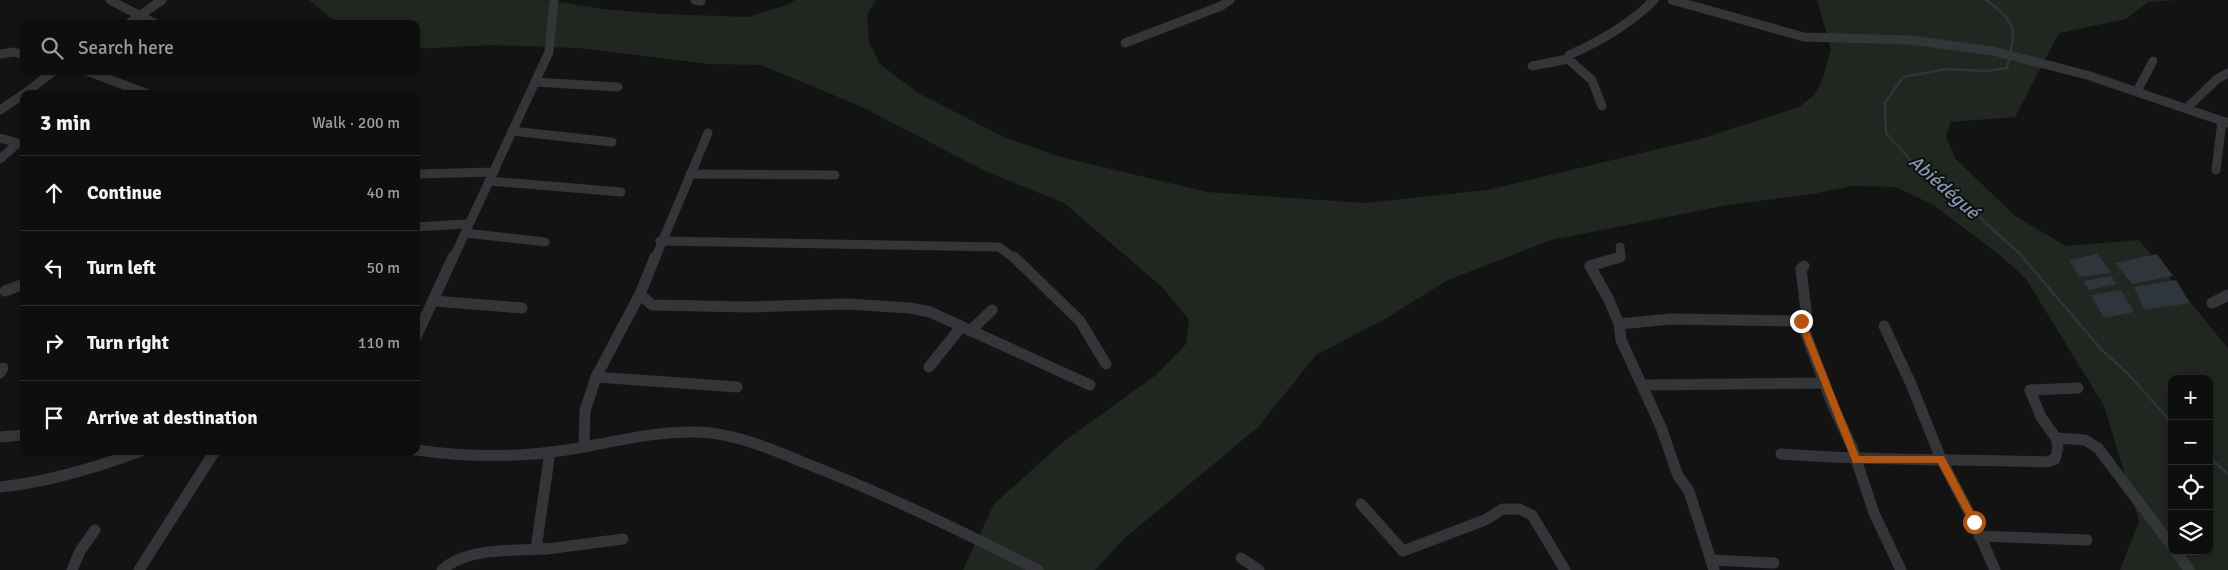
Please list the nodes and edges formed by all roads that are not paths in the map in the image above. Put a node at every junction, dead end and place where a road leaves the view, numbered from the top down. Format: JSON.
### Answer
{"nodes":[{"id":1,"x":110,"y":0,"type":"edge"},
{"id":2,"x":162,"y":0,"type":"edge"},
{"id":3,"x":554,"y":0,"type":"edge"},
{"id":4,"x":1230,"y":0,"type":"edge"},
{"id":5,"x":1654,"y":0,"type":"edge"},
{"id":6,"x":1672,"y":0,"type":"edge"},
{"id":7,"x":139,"y":16,"type":"junction"},
{"id":8,"x":134,"y":20,"type":"edge"},
{"id":9,"x":148,"y":20,"type":"edge"},
{"id":10,"x":1124,"y":43,"type":"dead end"},
{"id":11,"x":0,"y":54,"type":"edge"},
{"id":12,"x":20,"y":54,"type":"edge"},
{"id":13,"x":1568,"y":58,"type":"junction"},
{"id":14,"x":2153,"y":61,"type":"dead end"},
{"id":15,"x":1532,"y":66,"type":"dead end"},
{"id":16,"x":2228,"y":73,"type":"edge"},
{"id":17,"x":51,"y":75,"type":"edge"},
{"id":18,"x":98,"y":75,"type":"edge"},
{"id":19,"x":535,"y":82,"type":"junction"},
{"id":20,"x":618,"y":87,"type":"dead end"},
{"id":21,"x":30,"y":90,"type":"edge"},
{"id":22,"x":137,"y":90,"type":"edge"},
{"id":23,"x":2137,"y":91,"type":"junction"},
{"id":24,"x":20,"y":97,"type":"edge"},
{"id":25,"x":1602,"y":106,"type":"dead end"},
{"id":26,"x":2187,"y":108,"type":"junction"},
{"id":27,"x":0,"y":110,"type":"edge"},
{"id":28,"x":2225,"y":122,"type":"edge"},
{"id":29,"x":512,"y":131,"type":"junction"},
{"id":30,"x":708,"y":133,"type":"dead end"},
{"id":31,"x":0,"y":138,"type":"edge"},
{"id":32,"x":612,"y":142,"type":"dead end"},
{"id":33,"x":20,"y":143,"type":"edge"},
{"id":34,"x":20,"y":144,"type":"edge"},
{"id":35,"x":0,"y":159,"type":"edge"},
{"id":36,"x":2216,"y":170,"type":"dead end"},
{"id":37,"x":420,"y":174,"type":"edge"},
{"id":38,"x":690,"y":174,"type":"junction"},
{"id":39,"x":836,"y":175,"type":"dead end"},
{"id":40,"x":491,"y":177,"type":"junction"},
{"id":41,"x":621,"y":192,"type":"dead end"},
{"id":42,"x":420,"y":227,"type":"edge"},
{"id":43,"x":466,"y":231,"type":"junction"},
{"id":44,"x":545,"y":242,"type":"dead end"},
{"id":45,"x":660,"y":242,"type":"junction"},
{"id":46,"x":1620,"y":247,"type":"dead end"},
{"id":47,"x":1804,"y":266,"type":"dead end"},
{"id":48,"x":20,"y":285,"type":"edge"},
{"id":49,"x":5,"y":291,"type":"dead end"},
{"id":50,"x":640,"y":294,"type":"junction"},
{"id":51,"x":2228,"y":295,"type":"edge"},
{"id":52,"x":433,"y":301,"type":"junction"},
{"id":53,"x":2212,"y":303,"type":"dead end"},
{"id":54,"x":522,"y":308,"type":"dead end"},
{"id":55,"x":992,"y":310,"type":"dead end"},
{"id":56,"x":1801,"y":321,"type":"junction"},
{"id":57,"x":1619,"y":324,"type":"junction"},
{"id":58,"x":1884,"y":326,"type":"dead end"},
{"id":59,"x":420,"y":329,"type":"edge"},
{"id":60,"x":966,"y":329,"type":"junction"},
{"id":61,"x":1106,"y":364,"type":"dead end"},
{"id":62,"x":929,"y":367,"type":"dead end"},
{"id":63,"x":596,"y":377,"type":"junction"},
{"id":64,"x":1825,"y":383,"type":"junction"},
{"id":65,"x":1643,"y":385,"type":"junction"},
{"id":66,"x":1090,"y":386,"type":"dead end"},
{"id":67,"x":737,"y":387,"type":"dead end"},
{"id":68,"x":2078,"y":388,"type":"dead end"},
{"id":69,"x":20,"y":435,"type":"edge"},
{"id":70,"x":0,"y":437,"type":"edge"},
{"id":71,"x":2056,"y":438,"type":"junction"},
{"id":72,"x":584,"y":448,"type":"junction"},
{"id":73,"x":420,"y":451,"type":"edge"},
{"id":74,"x":550,"y":452,"type":"junction"},
{"id":75,"x":1781,"y":454,"type":"dead end"},
{"id":76,"x":130,"y":455,"type":"edge"},
{"id":77,"x":212,"y":455,"type":"edge"},
{"id":78,"x":1941,"y":459,"type":"junction"},
{"id":79,"x":1856,"y":460,"type":"junction"},
{"id":80,"x":0,"y":487,"type":"edge"},
{"id":81,"x":1361,"y":504,"type":"dead end"},
{"id":82,"x":95,"y":530,"type":"dead end"},
{"id":83,"x":1979,"y":536,"type":"junction"},
{"id":84,"x":623,"y":540,"type":"dead end"},
{"id":85,"x":2087,"y":540,"type":"dead end"},
{"id":86,"x":2168,"y":541,"type":"edge"},
{"id":87,"x":547,"y":549,"type":"junction"},
{"id":88,"x":2179,"y":555,"type":"edge"},
{"id":89,"x":1241,"y":558,"type":"dead end"},
{"id":90,"x":1774,"y":563,"type":"dead end"},
{"id":91,"x":1712,"y":565,"type":"edge"},
{"id":92,"x":72,"y":570,"type":"edge"},
{"id":93,"x":140,"y":570,"type":"edge"},
{"id":94,"x":442,"y":570,"type":"edge"},
{"id":95,"x":1038,"y":570,"type":"edge"},
{"id":96,"x":1260,"y":570,"type":"edge"},
{"id":97,"x":1565,"y":570,"type":"edge"},
{"id":98,"x":1901,"y":570,"type":"edge"},
{"id":99,"x":1995,"y":570,"type":"edge"},
{"id":100,"x":2190,"y":570,"type":"edge"}],
"edges":[{"from":1,"to":7,"type":"street"},
{"from":2,"to":7,"type":"street"},
{"from":3,"to":19,"type":"street"},
{"from":4,"to":10,"type":"street"},
{"from":5,"to":13,"type":"street"},
{"from":6,"to":23,"type":"street"},
{"from":7,"to":8,"type":"street"},
{"from":7,"to":9,"type":"street"},
{"from":11,"to":12,"type":"street"},
{"from":13,"to":15,"type":"street"},
{"from":13,"to":25,"type":"street"},
{"from":14,"to":23,"type":"street"},
{"from":16,"to":26,"type":"street"},
{"from":17,"to":21,"type":"street"},
{"from":18,"to":22,"type":"street"},
{"from":19,"to":20,"type":"street"},
{"from":19,"to":29,"type":"street"},
{"from":23,"to":26,"type":"street"},
{"from":24,"to":27,"type":"street"},
{"from":26,"to":28,"type":"street"},
{"from":28,"to":36,"type":"street"},
{"from":29,"to":32,"type":"street"},
{"from":29,"to":40,"type":"street"},
{"from":30,"to":38,"type":"street"},
{"from":31,"to":33,"type":"street"},
{"from":34,"to":35,"type":"street"},
{"from":37,"to":40,"type":"street"},
{"from":38,"to":39,"type":"street"},
{"from":38,"to":45,"type":"street"},
{"from":40,"to":41,"type":"street"},
{"from":40,"to":43,"type":"street"},
{"from":42,"to":43,"type":"street"},
{"from":43,"to":44,"type":"street"},
{"from":43,"to":52,"type":"street"},
{"from":45,"to":50,"type":"street"},
{"from":45,"to":61,"type":"street"},
{"from":46,"to":57,"type":"street"},
{"from":47,"to":56,"type":"street"},
{"from":48,"to":49,"type":"street"},
{"from":50,"to":60,"type":"street"},
{"from":50,"to":63,"type":"street"},
{"from":51,"to":53,"type":"street"},
{"from":52,"to":54,"type":"street"},
{"from":52,"to":59,"type":"street"},
{"from":55,"to":60,"type":"street"},
{"from":56,"to":57,"type":"street"},
{"from":56,"to":64,"type":"street"},
{"from":57,"to":65,"type":"street"},
{"from":58,"to":78,"type":"street"},
{"from":60,"to":62,"type":"street"},
{"from":60,"to":66,"type":"street"},
{"from":63,"to":67,"type":"street"},
{"from":63,"to":72,"type":"street"},
{"from":64,"to":65,"type":"street"},
{"from":64,"to":79,"type":"street"},
{"from":65,"to":91,"type":"street"},
{"from":68,"to":71,"type":"street"},
{"from":69,"to":70,"type":"street"},
{"from":71,"to":78,"type":"street"},
{"from":71,"to":86,"type":"street"},
{"from":72,"to":74,"type":"street"},
{"from":72,"to":95,"type":"street"},
{"from":73,"to":74,"type":"street"},
{"from":74,"to":87,"type":"street"},
{"from":75,"to":79,"type":"street"},
{"from":76,"to":80,"type":"street"},
{"from":77,"to":93,"type":"street"},
{"from":78,"to":79,"type":"street"},
{"from":78,"to":83,"type":"street"},
{"from":79,"to":98,"type":"street"},
{"from":81,"to":97,"type":"street"},
{"from":82,"to":92,"type":"street"},
{"from":83,"to":85,"type":"street"},
{"from":83,"to":99,"type":"street"},
{"from":84,"to":87,"type":"street"},
{"from":87,"to":94,"type":"street"},
{"from":88,"to":100,"type":"street"},
{"from":89,"to":96,"type":"street"},
{"from":90,"to":91,"type":"street"}]}
